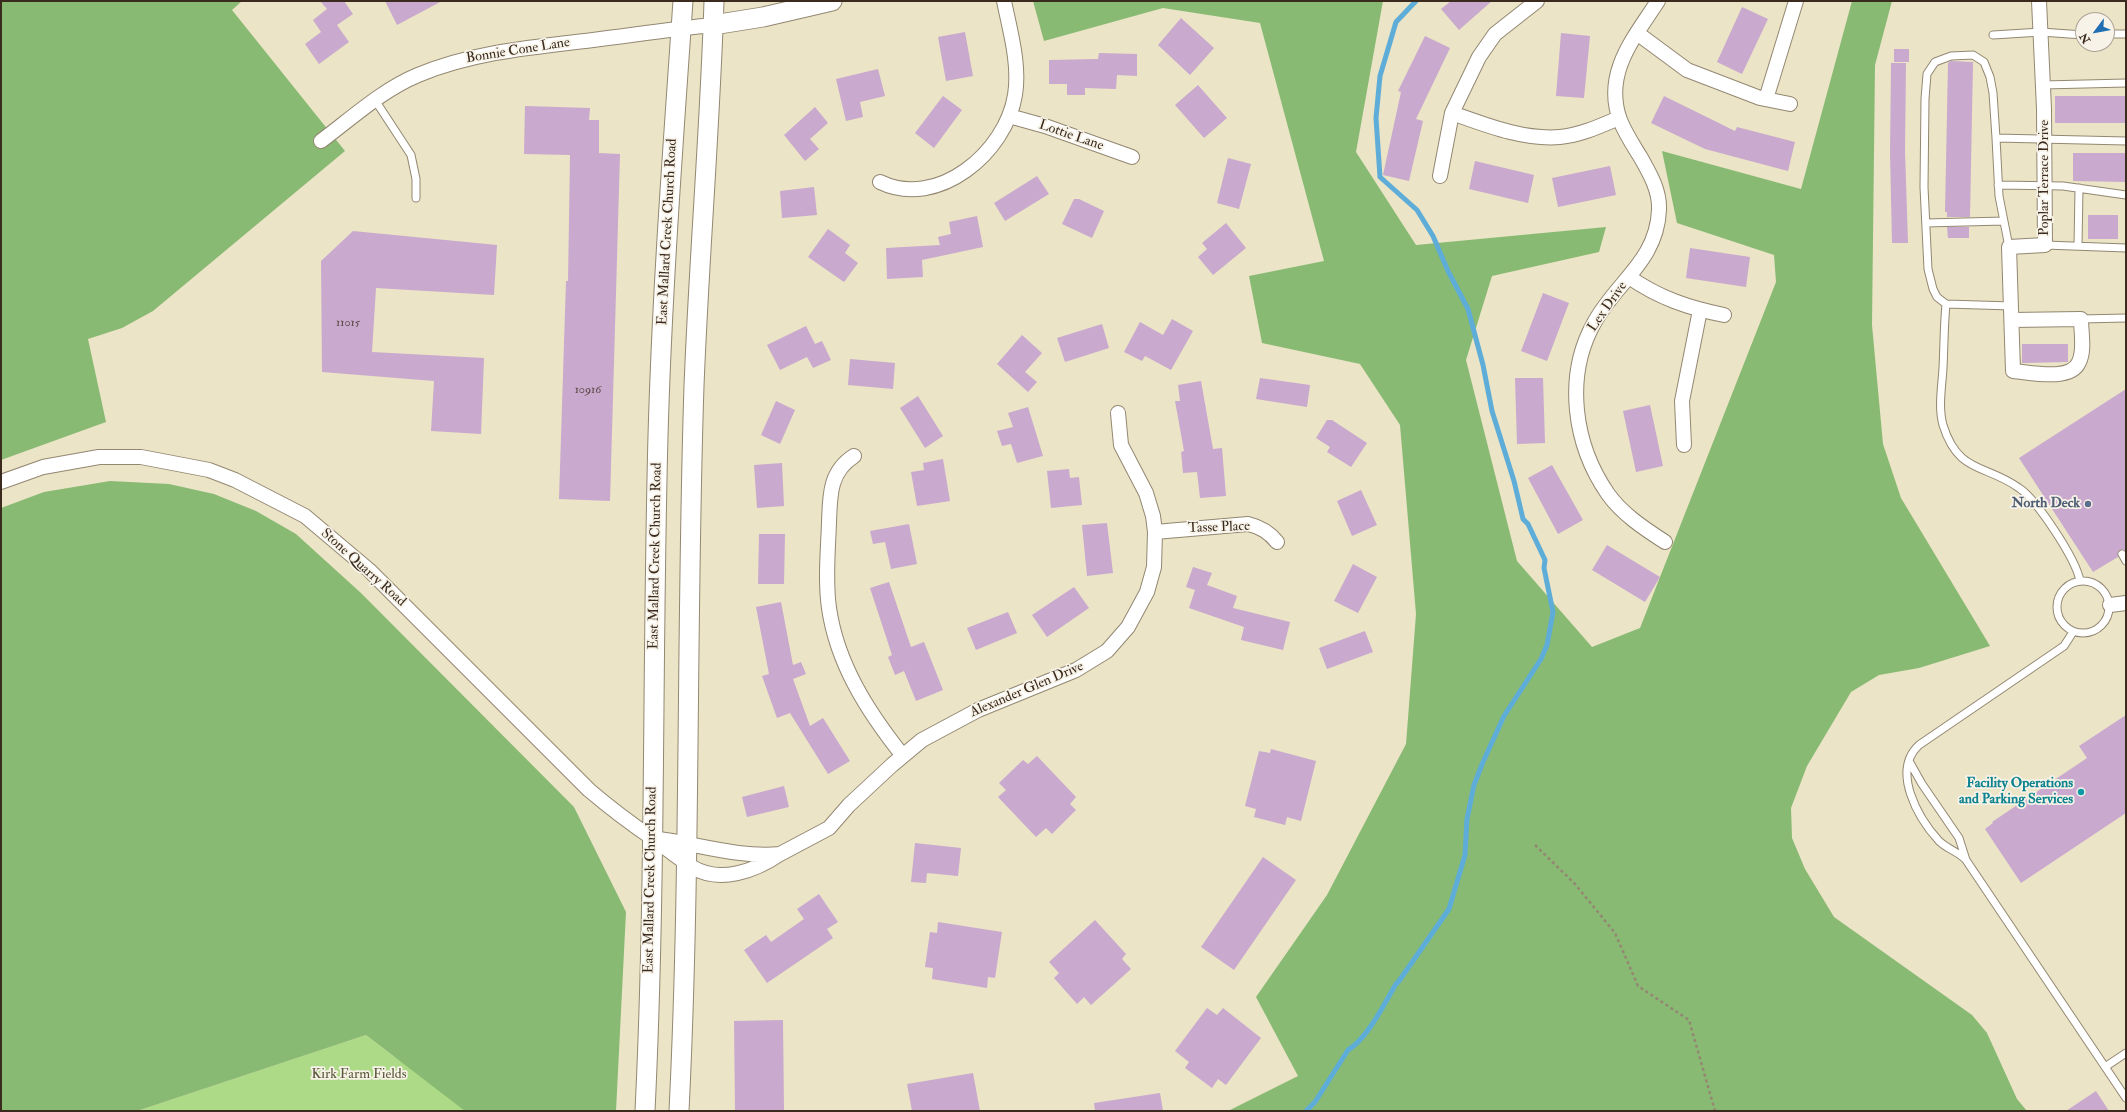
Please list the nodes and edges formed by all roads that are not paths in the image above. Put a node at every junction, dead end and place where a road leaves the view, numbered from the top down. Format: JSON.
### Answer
{"nodes":[{"id":1,"x":683,"y":1,"type":"edge"},
{"id":2,"x":714,"y":1,"type":"edge"},
{"id":3,"x":832,"y":1,"type":"edge"},
{"id":4,"x":1004,"y":1,"type":"edge"},
{"id":5,"x":1537,"y":1,"type":"edge"},
{"id":6,"x":1658,"y":1,"type":"edge"},
{"id":7,"x":1796,"y":1,"type":"edge"},
{"id":8,"x":2039,"y":1,"type":"edge"},
{"id":9,"x":713,"y":25,"type":"junction"},
{"id":10,"x":681,"y":28,"type":"junction"},
{"id":11,"x":2041,"y":32,"type":"junction"},
{"id":12,"x":1637,"y":33,"type":"junction"},
{"id":13,"x":2075,"y":34,"type":"edge"},
{"id":14,"x":2115,"y":34,"type":"edge"},
{"id":15,"x":2126,"y":34,"type":"edge"},
{"id":16,"x":1993,"y":35,"type":"dead end"},
{"id":17,"x":2126,"y":83,"type":"edge"},
{"id":18,"x":2043,"y":84,"type":"junction"},
{"id":19,"x":1766,"y":99,"type":"junction"},
{"id":20,"x":375,"y":100,"type":"junction"},
{"id":21,"x":1790,"y":104,"type":"dead end"},
{"id":22,"x":1452,"y":113,"type":"junction"},
{"id":23,"x":1009,"y":116,"type":"junction"},
{"id":24,"x":1619,"y":118,"type":"junction"},
{"id":25,"x":1996,"y":138,"type":"junction"},
{"id":26,"x":2044,"y":138,"type":"junction"},
{"id":27,"x":321,"y":141,"type":"dead end"},
{"id":28,"x":2126,"y":141,"type":"edge"},
{"id":29,"x":1132,"y":157,"type":"dead end"},
{"id":30,"x":1440,"y":176,"type":"dead end"},
{"id":31,"x":880,"y":182,"type":"dead end"},
{"id":32,"x":2044,"y":184,"type":"junction"},
{"id":33,"x":1998,"y":185,"type":"junction"},
{"id":34,"x":2079,"y":188,"type":"junction"},
{"id":35,"x":2126,"y":195,"type":"edge"},
{"id":36,"x":416,"y":198,"type":"dead end"},
{"id":37,"x":2004,"y":222,"type":"junction"},
{"id":38,"x":1926,"y":223,"type":"junction"},
{"id":39,"x":2045,"y":245,"type":"junction"},
{"id":40,"x":2078,"y":246,"type":"junction"},
{"id":41,"x":2009,"y":247,"type":"junction"},
{"id":42,"x":2126,"y":248,"type":"edge"},
{"id":43,"x":1629,"y":277,"type":"junction"},
{"id":44,"x":1946,"y":304,"type":"junction"},
{"id":45,"x":1700,"y":310,"type":"junction"},
{"id":46,"x":2012,"y":313,"type":"junction"},
{"id":47,"x":1724,"y":315,"type":"dead end"},
{"id":48,"x":2126,"y":318,"type":"edge"},
{"id":49,"x":2081,"y":319,"type":"junction"},
{"id":50,"x":1118,"y":413,"type":"dead end"},
{"id":51,"x":1684,"y":445,"type":"dead end"},
{"id":52,"x":854,"y":456,"type":"dead end"},
{"id":53,"x":1,"y":482,"type":"edge"},
{"id":54,"x":1155,"y":532,"type":"junction"},
{"id":55,"x":1277,"y":542,"type":"dead end"},
{"id":56,"x":1665,"y":542,"type":"dead end"},
{"id":57,"x":2122,"y":554,"type":"dead end"},
{"id":58,"x":2126,"y":561,"type":"edge"},
{"id":59,"x":2080,"y":580,"type":"junction"},
{"id":60,"x":2126,"y":603,"type":"edge"},
{"id":61,"x":2110,"y":605,"type":"junction"},
{"id":62,"x":2073,"y":632,"type":"junction"},
{"id":63,"x":903,"y":756,"type":"junction"},
{"id":64,"x":1909,"y":761,"type":"junction"},
{"id":65,"x":652,"y":838,"type":"junction"},
{"id":66,"x":686,"y":843,"type":"junction"},
{"id":67,"x":780,"y":854,"type":"junction"},
{"id":68,"x":1966,"y":860,"type":"junction"},
{"id":69,"x":686,"y":862,"type":"junction"},
{"id":70,"x":2126,"y":1053,"type":"edge"},
{"id":71,"x":2106,"y":1067,"type":"junction"},
{"id":72,"x":2126,"y":1098,"type":"edge"},
{"id":73,"x":645,"y":1111,"type":"edge"},
{"id":74,"x":679,"y":1111,"type":"edge"}],
"edges":[{"from":1,"to":10,"type":"main road","name":"East Mallard Creek Church Road"},
{"from":2,"to":9,"type":"main road"},
{"from":3,"to":9,"type":"main road"},
{"from":4,"to":23,"type":"street"},
{"from":5,"to":22,"type":"street"},
{"from":6,"to":12,"type":"street","name":"Lex Drive"},
{"from":7,"to":19,"type":"street"},
{"from":8,"to":11,"type":"street","name":"Poplar Terrace Drive"},
{"from":9,"to":10,"type":"street","name":"Bonnie Cone Lane"},
{"from":9,"to":66,"type":"main road"},
{"from":10,"to":20,"type":"street","name":"Bonnie Cone Lane"},
{"from":10,"to":65,"type":"main road","name":"East Mallard Creek Church Road"},
{"from":11,"to":13,"type":"lane"},
{"from":11,"to":16,"type":"lane"},
{"from":11,"to":18,"type":"street","name":"Poplar Terrace Drive"},
{"from":12,"to":19,"type":"street"},
{"from":12,"to":24,"type":"street","name":"Lex Drive"},
{"from":14,"to":15,"type":"lane"},
{"from":17,"to":18,"type":"lane"},
{"from":18,"to":26,"type":"street","name":"Poplar Terrace Drive"},
{"from":19,"to":21,"type":"street"},
{"from":20,"to":27,"type":"street","name":"Bonnie Cone Lane"},
{"from":20,"to":36,"type":"lane"},
{"from":22,"to":24,"type":"street"},
{"from":22,"to":30,"type":"street"},
{"from":23,"to":29,"type":"street","name":"Lottie Lane"},
{"from":23,"to":31,"type":"street"},
{"from":24,"to":43,"type":"street","name":"Lex Drive"},
{"from":25,"to":26,"type":"lane"},
{"from":25,"to":33,"type":"lane"},
{"from":25,"to":38,"type":"lane"},
{"from":26,"to":28,"type":"lane"},
{"from":26,"to":32,"type":"street","name":"Poplar Terrace Drive"},
{"from":32,"to":33,"type":"lane"},
{"from":32,"to":34,"type":"lane"},
{"from":32,"to":39,"type":"street","name":"Poplar Terrace Drive"},
{"from":33,"to":37,"type":"lane"},
{"from":34,"to":35,"type":"lane"},
{"from":34,"to":40,"type":"lane"},
{"from":37,"to":38,"type":"lane"},
{"from":37,"to":41,"type":"lane"},
{"from":38,"to":44,"type":"lane"},
{"from":39,"to":40,"type":"lane"},
{"from":39,"to":41,"type":"street","name":"Poplar Terrace Drive"},
{"from":40,"to":42,"type":"lane"},
{"from":41,"to":46,"type":"street"},
{"from":43,"to":45,"type":"street","name":"Lex Drive"},
{"from":43,"to":56,"type":"street","name":"Lex Drive"},
{"from":44,"to":46,"type":"lane"},
{"from":44,"to":59,"type":"lane"},
{"from":45,"to":47,"type":"street","name":"Lex Drive"},
{"from":45,"to":51,"type":"street"},
{"from":46,"to":49,"type":"street"},
{"from":46,"to":49,"type":"street"},
{"from":48,"to":49,"type":"lane"},
{"from":50,"to":54,"type":"street","name":"Alexander Glen Drive"},
{"from":52,"to":63,"type":"street"},
{"from":53,"to":65,"type":"street","name":"Stone Quarry Road"},
{"from":54,"to":55,"type":"street","name":"Tasse Place"},
{"from":54,"to":63,"type":"street","name":"Alexander Glen Drive"},
{"from":57,"to":58,"type":"lane"},
{"from":59,"to":61,"type":"lane"},
{"from":59,"to":62,"type":"lane"},
{"from":60,"to":61,"type":"street"},
{"from":61,"to":62,"type":"lane"},
{"from":62,"to":64,"type":"lane"},
{"from":63,"to":67,"type":"street","name":"Alexander Glen Drive"},
{"from":64,"to":68,"type":"lane"},
{"from":64,"to":68,"type":"lane"},
{"from":65,"to":66,"type":"street","name":"Alexander Glen Drive"},
{"from":65,"to":69,"type":"street","name":"Alexander Glen Drive"},
{"from":65,"to":73,"type":"main road","name":"East Mallard Creek Church Road"},
{"from":66,"to":67,"type":"street","name":"Alexander Glen Drive"},
{"from":66,"to":69,"type":"main road"},
{"from":67,"to":69,"type":"street","name":"Alexander Glen Drive"},
{"from":68,"to":71,"type":"lane"},
{"from":69,"to":74,"type":"main road"},
{"from":70,"to":71,"type":"lane"},
{"from":71,"to":72,"type":"lane"}]}
